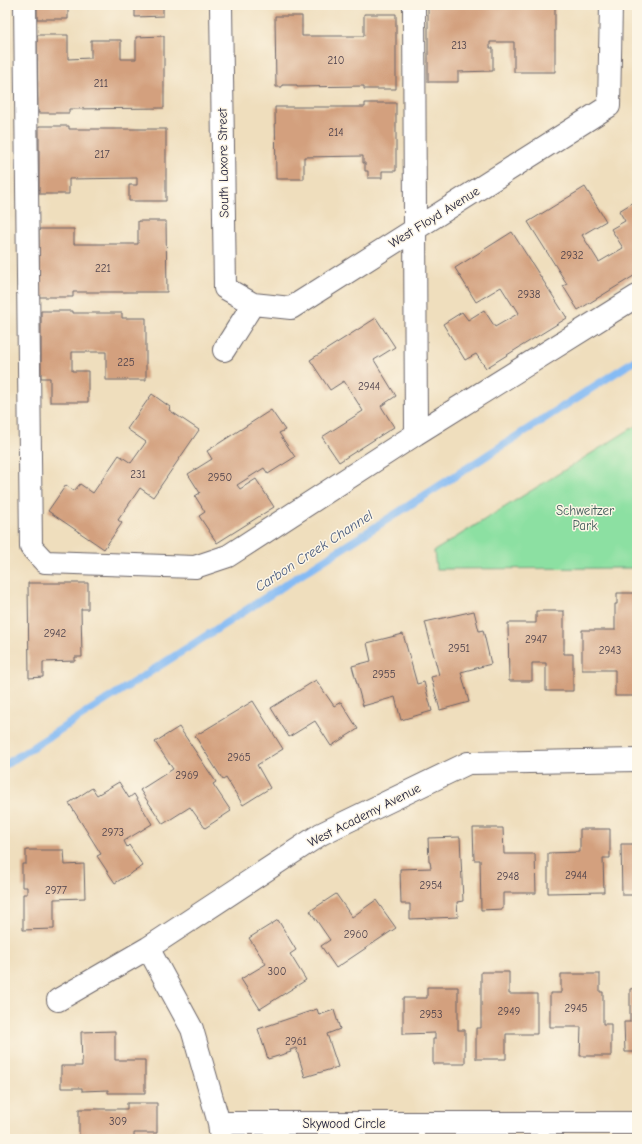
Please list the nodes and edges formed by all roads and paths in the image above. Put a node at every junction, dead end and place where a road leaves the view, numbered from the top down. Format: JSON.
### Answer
{"nodes":[{"id":1,"x":24,"y":5,"type":"edge"},
{"id":2,"x":221,"y":5,"type":"edge"},
{"id":3,"x":414,"y":5,"type":"edge"},
{"id":4,"x":611,"y":5,"type":"edge"},
{"id":5,"x":416,"y":229,"type":"junction"},
{"id":6,"x":637,"y":296,"type":"edge"},
{"id":7,"x":253,"y":304,"type":"junction"},
{"id":8,"x":224,"y":350,"type":"dead end"},
{"id":9,"x":416,"y":434,"type":"junction"},
{"id":10,"x":637,"y":760,"type":"edge"},
{"id":11,"x":148,"y":948,"type":"junction"},
{"id":12,"x":58,"y":1000,"type":"dead end"},
{"id":13,"x":637,"y":1123,"type":"edge"},
{"id":14,"x":220,"y":1131,"type":"edge"}],
"edges":[{"from":1,"to":9,"type":"street"},
{"from":2,"to":7,"type":"street","name":"South Laxore Street"},
{"from":3,"to":5,"type":"street"},
{"from":4,"to":5,"type":"street","name":"West Floyd Avenue"},
{"from":5,"to":7,"type":"street","name":"West Floyd Avenue"},
{"from":5,"to":9,"type":"street"},
{"from":6,"to":9,"type":"street"},
{"from":7,"to":8,"type":"street"},
{"from":10,"to":11,"type":"street","name":"West Academy Avenue"},
{"from":11,"to":12,"type":"street","name":"West Academy Avenue"},
{"from":11,"to":14,"type":"street"},
{"from":13,"to":14,"type":"street","name":"Skywood Circle"}]}
